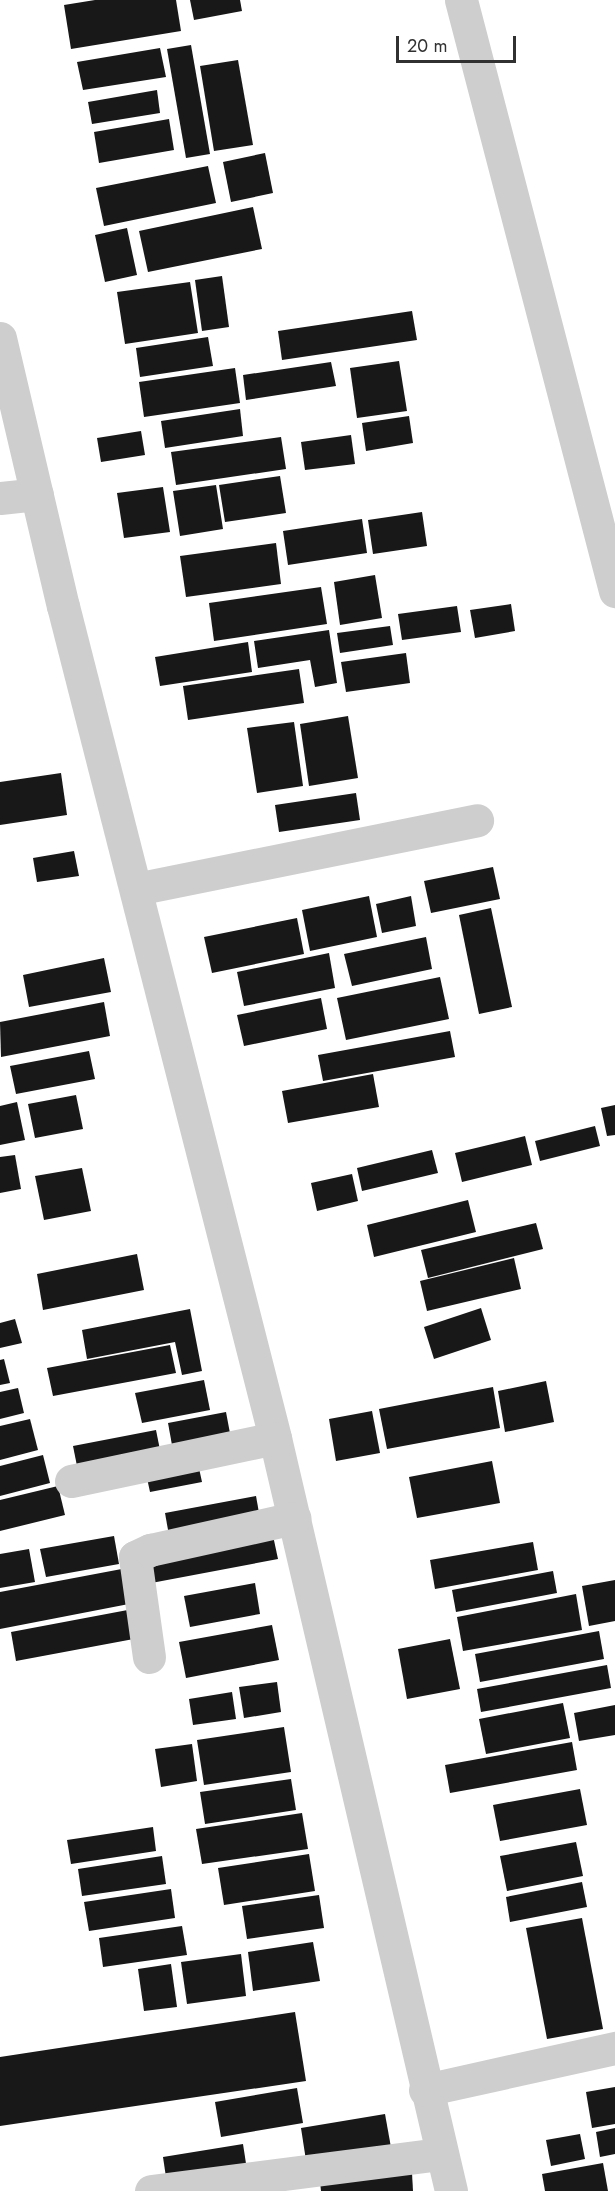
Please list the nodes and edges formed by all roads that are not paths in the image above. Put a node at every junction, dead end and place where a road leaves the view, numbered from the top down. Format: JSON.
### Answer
{"nodes":[{"id":1,"x":461,"y":0,"type":"edge"},
{"id":2,"x":0,"y":338,"type":"edge"},
{"id":3,"x":37,"y":494,"type":"junction"},
{"id":4,"x":0,"y":498,"type":"edge"},
{"id":5,"x":615,"y":591,"type":"edge"},
{"id":6,"x":477,"y":820,"type":"dead end"},
{"id":7,"x":136,"y":889,"type":"junction"},
{"id":8,"x":275,"y":1438,"type":"junction"},
{"id":9,"x":71,"y":1481,"type":"dead end"},
{"id":10,"x":294,"y":1518,"type":"junction"},
{"id":11,"x":149,"y":1657,"type":"dead end"},
{"id":12,"x":615,"y":2048,"type":"edge"},
{"id":13,"x":425,"y":2090,"type":"junction"},
{"id":14,"x":441,"y":2154,"type":"junction"},
{"id":15,"x":151,"y":2191,"type":"edge"},
{"id":16,"x":450,"y":2191,"type":"edge"}],
"edges":[{"from":1,"to":5,"type":"street"},
{"from":2,"to":3,"type":"street"},
{"from":3,"to":4,"type":"street"},
{"from":3,"to":7,"type":"street"},
{"from":6,"to":7,"type":"street"},
{"from":7,"to":8,"type":"street"},
{"from":8,"to":9,"type":"street"},
{"from":8,"to":10,"type":"street"},
{"from":10,"to":11,"type":"street"},
{"from":10,"to":13,"type":"street"},
{"from":12,"to":13,"type":"street"},
{"from":13,"to":14,"type":"street"},
{"from":14,"to":15,"type":"street"},
{"from":14,"to":16,"type":"street"}]}
